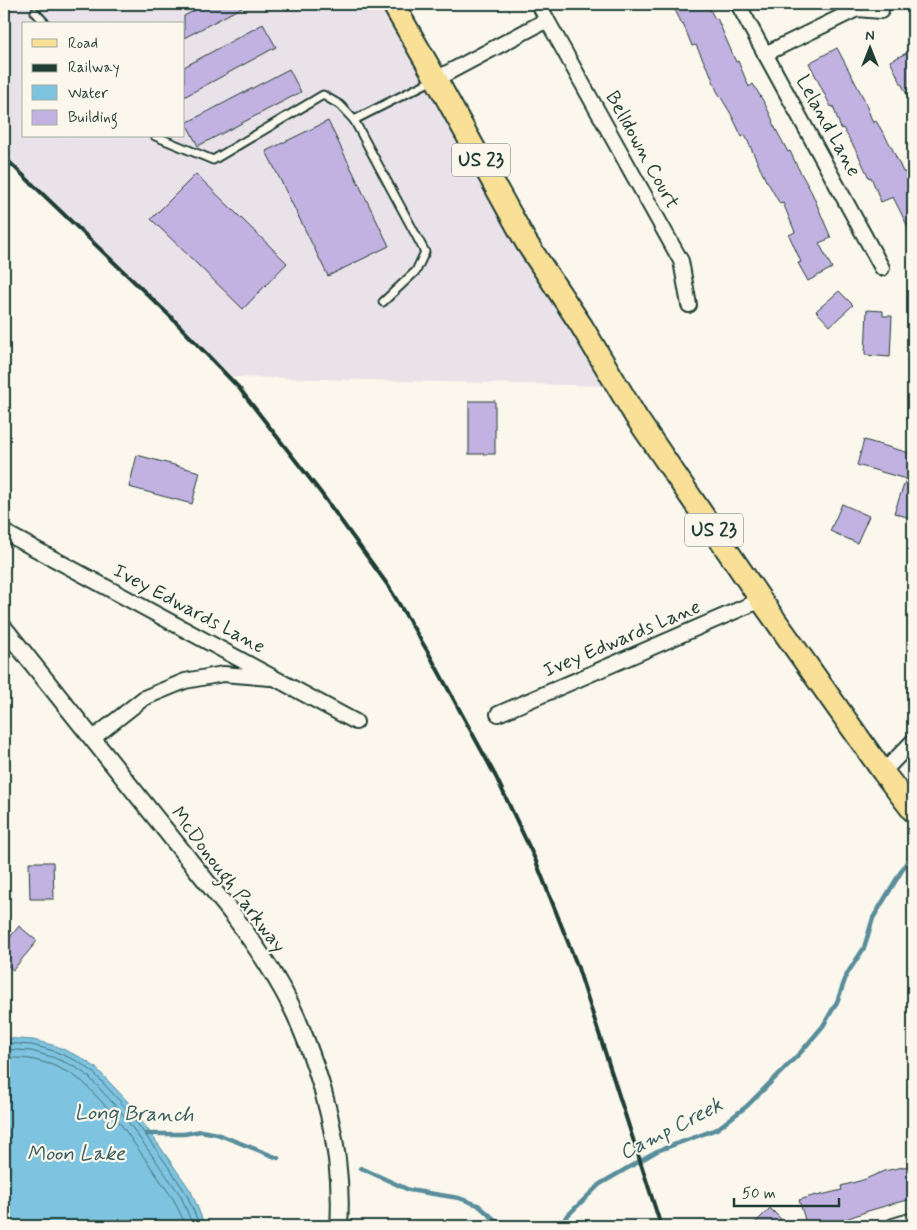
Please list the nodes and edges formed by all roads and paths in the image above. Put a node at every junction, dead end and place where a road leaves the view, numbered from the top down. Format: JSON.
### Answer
{"nodes":[{"id":1,"x":393,"y":4,"type":"edge"},
{"id":2,"x":539,"y":4,"type":"edge"},
{"id":3,"x":738,"y":4,"type":"edge"},
{"id":4,"x":881,"y":11,"type":"dead end"},
{"id":5,"x":35,"y":12,"type":"dead end"},
{"id":6,"x":547,"y":20,"type":"junction"},
{"id":7,"x":44,"y":22,"type":"edge"},
{"id":8,"x":765,"y":54,"type":"junction"},
{"id":9,"x":436,"y":79,"type":"junction"},
{"id":10,"x":354,"y":120,"type":"junction"},
{"id":11,"x":160,"y":138,"type":"edge"},
{"id":12,"x":882,"y":268,"type":"dead end"},
{"id":13,"x":383,"y":302,"type":"dead end"},
{"id":14,"x":688,"y":305,"type":"dead end"},
{"id":15,"x":4,"y":532,"type":"edge"},
{"id":16,"x":761,"y":600,"type":"junction"},
{"id":17,"x":4,"y":628,"type":"edge"},
{"id":18,"x":275,"y":679,"type":"junction"},
{"id":19,"x":498,"y":714,"type":"dead end"},
{"id":20,"x":356,"y":722,"type":"dead end"},
{"id":21,"x":92,"y":739,"type":"junction"},
{"id":22,"x":913,"y":741,"type":"edge"},
{"id":23,"x":883,"y":772,"type":"junction"},
{"id":24,"x":913,"y":810,"type":"edge"},
{"id":25,"x":913,"y":1220,"type":"edge"},
{"id":26,"x":339,"y":1226,"type":"edge"},
{"id":27,"x":893,"y":1226,"type":"edge"}],
"edges":[{"from":1,"to":9,"type":"main road","number":"US 23"},
{"from":2,"to":6,"type":"street","name":"Belldown Court"},
{"from":3,"to":8,"type":"street","name":"Leland Lane"},
{"from":4,"to":8,"type":"street"},
{"from":5,"to":7,"type":"lane"},
{"from":6,"to":9,"type":"street"},
{"from":6,"to":14,"type":"street","name":"Belldown Court"},
{"from":8,"to":12,"type":"street","name":"Leland Lane"},
{"from":9,"to":10,"type":"lane"},
{"from":9,"to":16,"type":"main road","number":"US 23"},
{"from":10,"to":11,"type":"lane"},
{"from":10,"to":13,"type":"lane"},
{"from":15,"to":18,"type":"street","name":"Ivey Edwards Lane"},
{"from":16,"to":19,"type":"street","name":"Ivey Edwards Lane"},
{"from":16,"to":23,"type":"main road","number":"US 23"},
{"from":17,"to":21,"type":"street","name":"McDonough Parkway"},
{"from":18,"to":20,"type":"street","name":"Ivey Edwards Lane"},
{"from":18,"to":21,"type":"street"},
{"from":21,"to":26,"type":"street","name":"McDonough Parkway"},
{"from":22,"to":23,"type":"street"},
{"from":23,"to":24,"type":"main road","number":"US 23"},
{"from":25,"to":27,"type":"street"}]}
